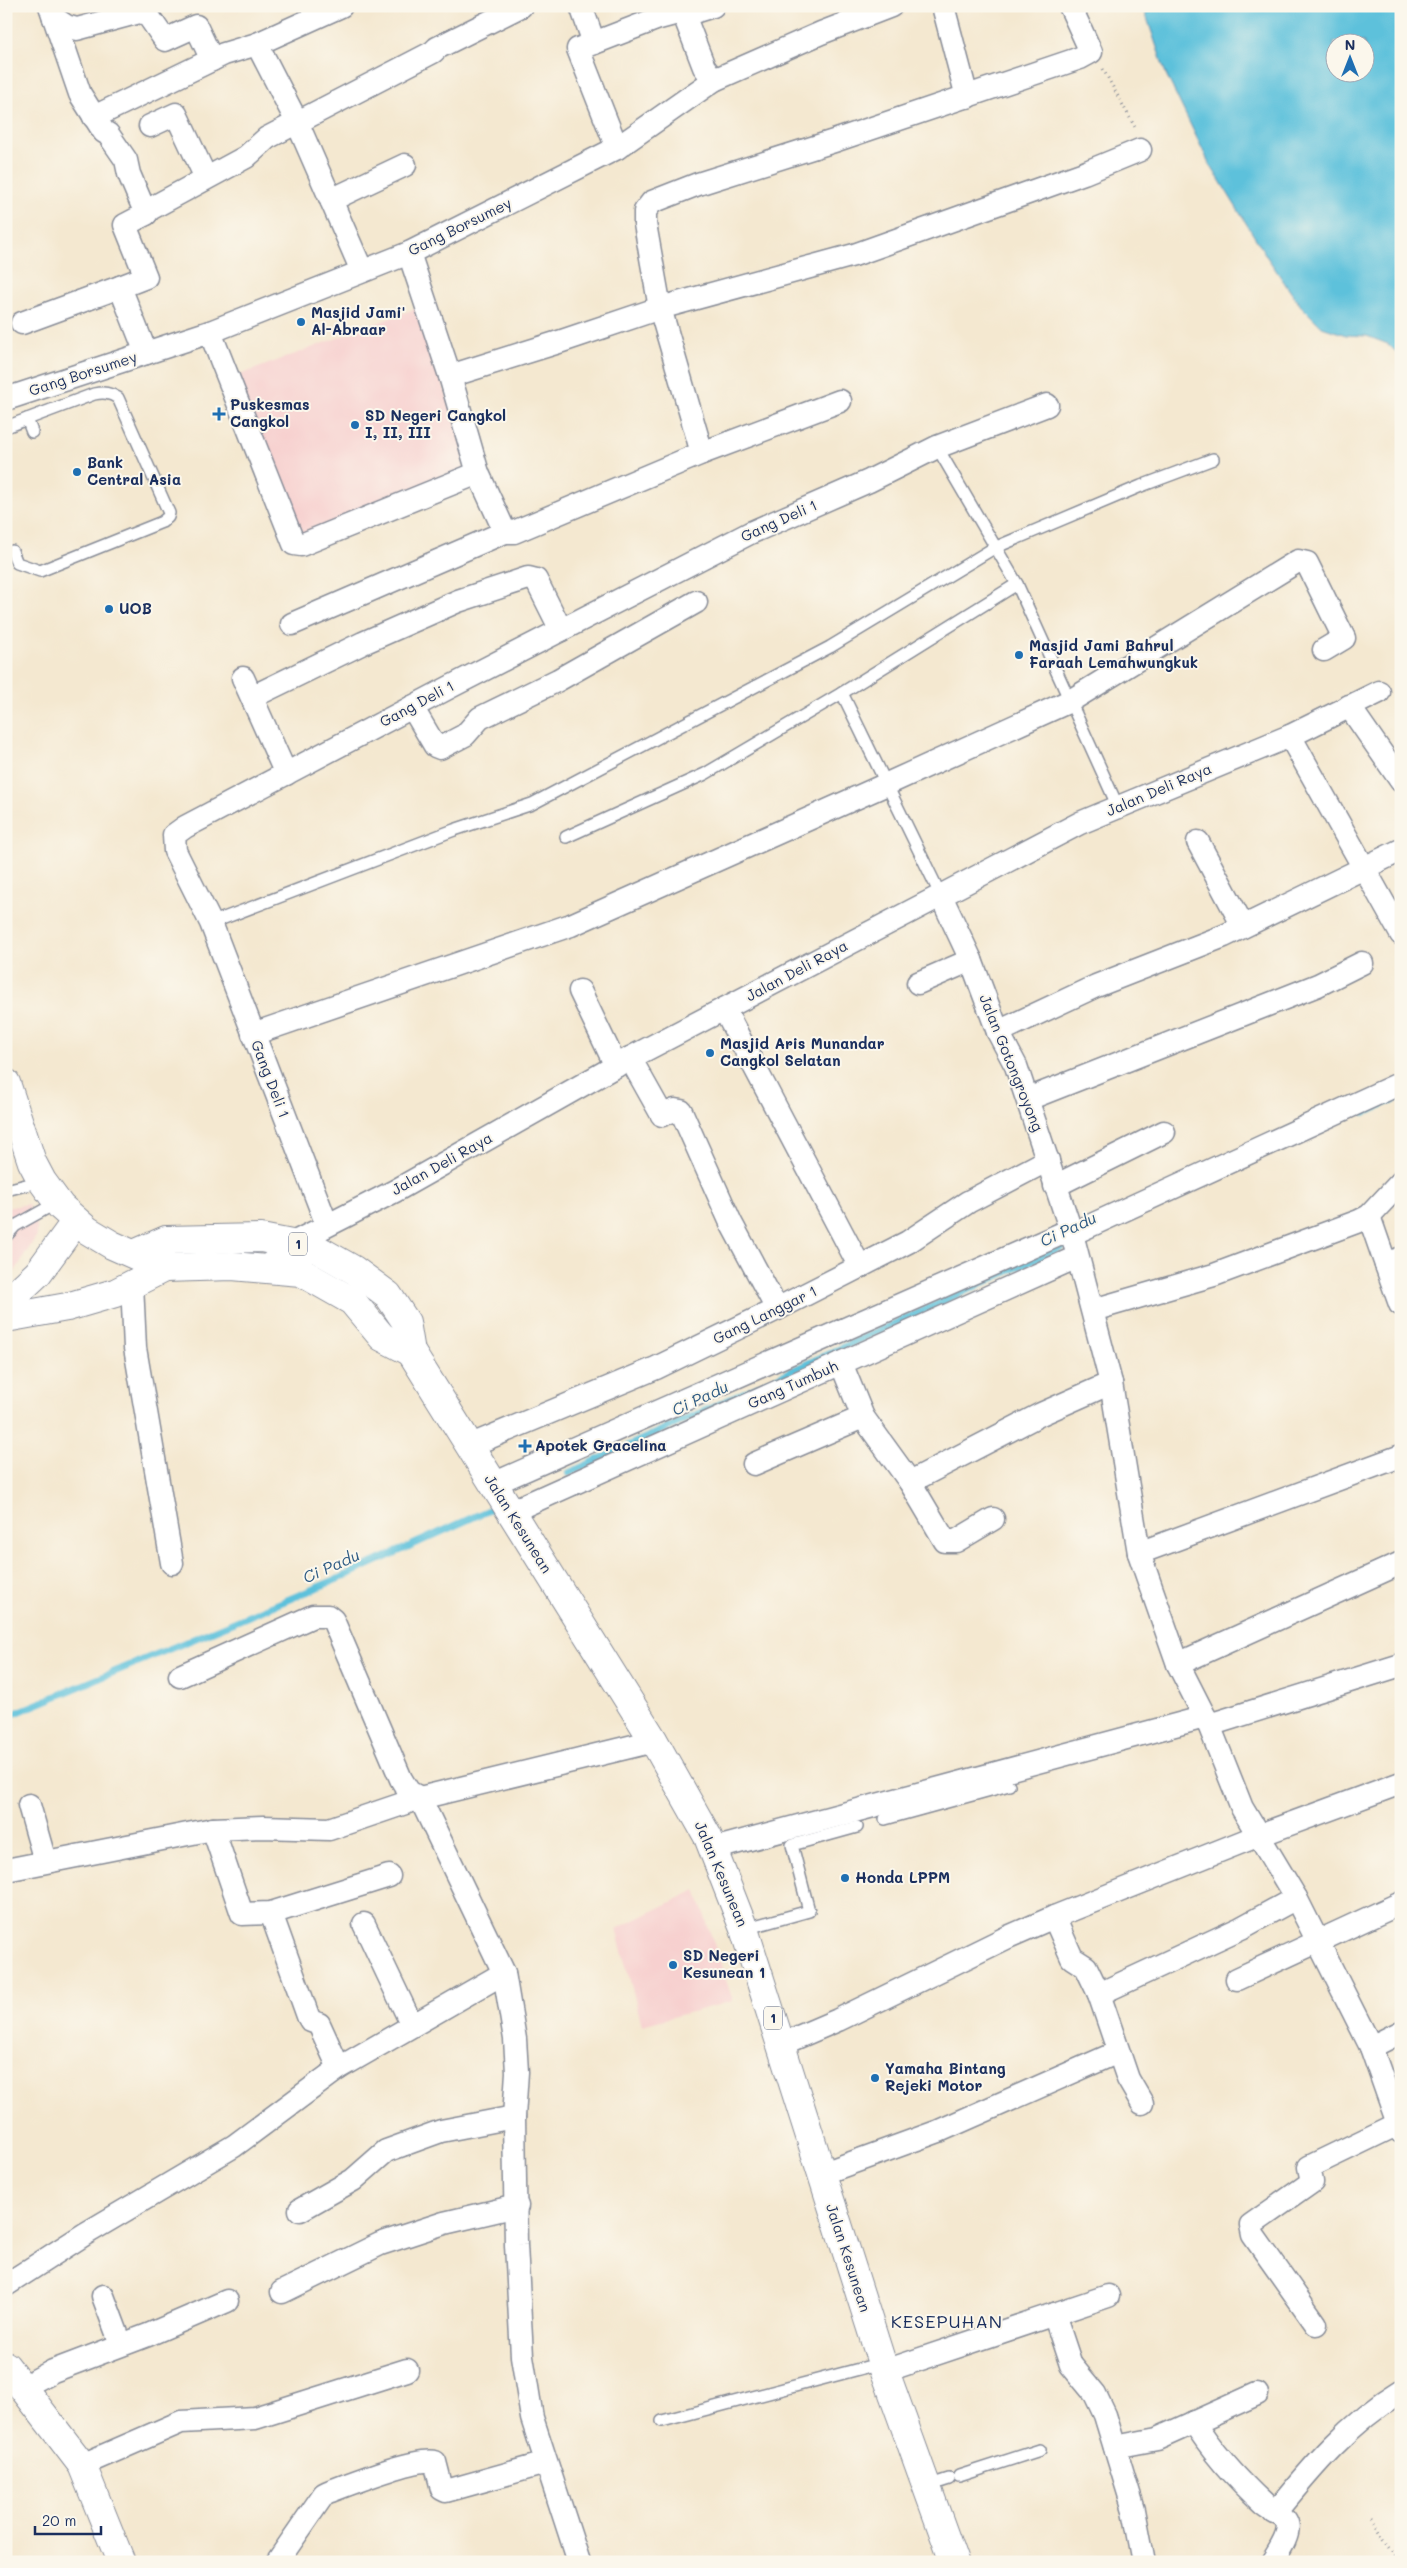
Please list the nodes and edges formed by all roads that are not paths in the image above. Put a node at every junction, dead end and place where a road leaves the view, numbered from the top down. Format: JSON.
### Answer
{"nodes":[{"id":1,"x":341,"y":6,"type":"edge"},
{"id":2,"x":521,"y":6,"type":"edge"},
{"id":3,"x":582,"y":6,"type":"edge"},
{"id":4,"x":713,"y":6,"type":"edge"},
{"id":5,"x":891,"y":6,"type":"edge"},
{"id":6,"x":943,"y":6,"type":"edge"},
{"id":7,"x":1070,"y":6,"type":"edge"},
{"id":8,"x":52,"y":12,"type":"edge"},
{"id":9,"x":684,"y":15,"type":"junction"},
{"id":10,"x":594,"y":43,"type":"junction"},
{"id":11,"x":257,"y":44,"type":"junction"},
{"id":12,"x":212,"y":60,"type":"junction"},
{"id":13,"x":709,"y":73,"type":"junction"},
{"id":14,"x":967,"y":97,"type":"junction"},
{"id":15,"x":94,"y":117,"type":"junction"},
{"id":16,"x":297,"y":122,"type":"junction"},
{"id":17,"x":150,"y":126,"type":"dead end"},
{"id":18,"x":614,"y":141,"type":"junction"},
{"id":19,"x":1140,"y":150,"type":"road end"},
{"id":20,"x":405,"y":165,"type":"dead end"},
{"id":21,"x":206,"y":178,"type":"junction"},
{"id":22,"x":331,"y":200,"type":"junction"},
{"id":23,"x":146,"y":214,"type":"junction"},
{"id":24,"x":409,"y":253,"type":"junction"},
{"id":25,"x":360,"y":265,"type":"junction"},
{"id":26,"x":120,"y":287,"type":"junction"},
{"id":27,"x":660,"y":308,"type":"junction"},
{"id":28,"x":22,"y":323,"type":"dead end"},
{"id":29,"x":210,"y":332,"type":"junction"},
{"id":30,"x":146,"y":353,"type":"junction"},
{"id":31,"x":450,"y":376,"type":"junction"},
{"id":32,"x":6,"y":399,"type":"edge"},
{"id":33,"x":840,"y":401,"type":"dead end"},
{"id":34,"x":1047,"y":406,"type":"dead end"},
{"id":35,"x":27,"y":419,"type":"junction"},
{"id":36,"x":6,"y":427,"type":"edge"},
{"id":37,"x":32,"y":432,"type":"dead end"},
{"id":38,"x":937,"y":447,"type":"junction"},
{"id":39,"x":702,"y":453,"type":"junction"},
{"id":40,"x":1213,"y":459,"type":"dead end"},
{"id":41,"x":478,"y":473,"type":"junction"},
{"id":42,"x":505,"y":532,"type":"junction"},
{"id":43,"x":994,"y":548,"type":"junction"},
{"id":44,"x":12,"y":551,"type":"dead end"},
{"id":45,"x":12,"y":565,"type":"edge"},
{"id":46,"x":1017,"y":584,"type":"junction"},
{"id":47,"x":696,"y":602,"type":"dead end"},
{"id":48,"x":292,"y":624,"type":"dead end"},
{"id":49,"x":561,"y":630,"type":"junction"},
{"id":50,"x":1324,"y":650,"type":"dead end"},
{"id":51,"x":1379,"y":692,"type":"dead end"},
{"id":52,"x":842,"y":693,"type":"junction"},
{"id":53,"x":1070,"y":701,"type":"junction"},
{"id":54,"x":1349,"y":706,"type":"junction"},
{"id":55,"x":412,"y":707,"type":"junction"},
{"id":56,"x":1290,"y":736,"type":"junction"},
{"id":57,"x":286,"y":774,"type":"junction"},
{"id":58,"x":1401,"y":781,"type":"edge"},
{"id":59,"x":887,"y":784,"type":"junction"},
{"id":60,"x":1118,"y":807,"type":"junction"},
{"id":61,"x":566,"y":837,"type":"dead end"},
{"id":62,"x":1198,"y":842,"type":"dead end"},
{"id":63,"x":1401,"y":850,"type":"edge"},
{"id":64,"x":1363,"y":867,"type":"junction"},
{"id":65,"x":941,"y":896,"type":"junction"},
{"id":66,"x":211,"y":923,"type":"junction"},
{"id":67,"x":1398,"y":925,"type":"edge"},
{"id":68,"x":1243,"y":926,"type":"junction"},
{"id":69,"x":971,"y":960,"type":"junction"},
{"id":70,"x":1362,"y":963,"type":"dead end"},
{"id":71,"x":918,"y":983,"type":"dead end"},
{"id":72,"x":580,"y":991,"type":"dead end"},
{"id":73,"x":724,"y":1009,"type":"junction"},
{"id":74,"x":998,"y":1032,"type":"junction"},
{"id":75,"x":253,"y":1034,"type":"junction"},
{"id":76,"x":623,"y":1062,"type":"junction"},
{"id":77,"x":6,"y":1083,"type":"edge"},
{"id":78,"x":1401,"y":1083,"type":"edge"},
{"id":79,"x":1028,"y":1099,"type":"junction"},
{"id":80,"x":1164,"y":1132,"type":"dead end"},
{"id":81,"x":1048,"y":1160,"type":"junction"},
{"id":82,"x":1401,"y":1182,"type":"edge"},
{"id":83,"x":1055,"y":1186,"type":"junction"},
{"id":84,"x":6,"y":1190,"type":"edge"},
{"id":85,"x":59,"y":1201,"type":"junction"},
{"id":86,"x":1369,"y":1216,"type":"junction"},
{"id":87,"x":327,"y":1225,"type":"junction"},
{"id":88,"x":6,"y":1236,"type":"edge"},
{"id":89,"x":293,"y":1243,"type":"junction"},
{"id":90,"x":1074,"y":1244,"type":"junction"},
{"id":91,"x":134,"y":1254,"type":"junction"},
{"id":92,"x":1393,"y":1261,"type":"edge"},
{"id":93,"x":860,"y":1267,"type":"junction"},
{"id":94,"x":164,"y":1268,"type":"junction"},
{"id":95,"x":264,"y":1269,"type":"junction"},
{"id":96,"x":132,"y":1284,"type":"junction"},
{"id":97,"x":6,"y":1303,"type":"edge"},
{"id":98,"x":1400,"y":1304,"type":"edge"},
{"id":99,"x":777,"y":1309,"type":"junction"},
{"id":100,"x":1093,"y":1310,"type":"junction"},
{"id":101,"x":6,"y":1318,"type":"edge"},
{"id":102,"x":411,"y":1352,"type":"junction"},
{"id":103,"x":841,"y":1363,"type":"junction"},
{"id":104,"x":1111,"y":1383,"type":"junction"},
{"id":105,"x":863,"y":1417,"type":"junction"},
{"id":106,"x":464,"y":1438,"type":"junction"},
{"id":107,"x":1401,"y":1456,"type":"edge"},
{"id":108,"x":754,"y":1464,"type":"dead end"},
{"id":109,"x":910,"y":1482,"type":"junction"},
{"id":110,"x":493,"y":1484,"type":"junction"},
{"id":111,"x":510,"y":1512,"type":"junction"},
{"id":112,"x":993,"y":1519,"type":"dead end"},
{"id":113,"x":1139,"y":1553,"type":"junction"},
{"id":114,"x":172,"y":1563,"type":"dead end"},
{"id":115,"x":1401,"y":1563,"type":"edge"},
{"id":116,"x":1178,"y":1664,"type":"junction"},
{"id":117,"x":1401,"y":1665,"type":"edge"},
{"id":118,"x":180,"y":1676,"type":"dead end"},
{"id":119,"x":1207,"y":1721,"type":"junction"},
{"id":120,"x":654,"y":1741,"type":"junction"},
{"id":121,"x":1401,"y":1783,"type":"edge"},
{"id":122,"x":1009,"y":1785,"type":"dead end"},
{"id":123,"x":420,"y":1798,"type":"junction"},
{"id":124,"x":29,"y":1805,"type":"dead end"},
{"id":125,"x":885,"y":1819,"type":"dead end"},
{"id":126,"x":857,"y":1827,"type":"dead end"},
{"id":127,"x":213,"y":1829,"type":"junction"},
{"id":128,"x":1257,"y":1836,"type":"junction"},
{"id":129,"x":713,"y":1849,"type":"junction"},
{"id":130,"x":45,"y":1861,"type":"junction"},
{"id":131,"x":6,"y":1870,"type":"edge"},
{"id":132,"x":389,"y":1876,"type":"dead end"},
{"id":133,"x":1296,"y":1898,"type":"junction"},
{"id":134,"x":1401,"y":1904,"type":"edge"},
{"id":135,"x":271,"y":1913,"type":"junction"},
{"id":136,"x":1054,"y":1918,"type":"junction"},
{"id":137,"x":364,"y":1924,"type":"dead end"},
{"id":138,"x":744,"y":1929,"type":"junction"},
{"id":139,"x":1319,"y":1942,"type":"junction"},
{"id":140,"x":504,"y":1974,"type":"junction"},
{"id":141,"x":1237,"y":1979,"type":"dead end"},
{"id":142,"x":1099,"y":1994,"type":"junction"},
{"id":143,"x":412,"y":2025,"type":"junction"},
{"id":144,"x":1401,"y":2032,"type":"edge"},
{"id":145,"x":782,"y":2044,"type":"junction"},
{"id":146,"x":1371,"y":2047,"type":"junction"},
{"id":147,"x":1118,"y":2052,"type":"junction"},
{"id":148,"x":339,"y":2068,"type":"junction"},
{"id":149,"x":1142,"y":2103,"type":"dead end"},
{"id":150,"x":514,"y":2117,"type":"junction"},
{"id":151,"x":1399,"y":2128,"type":"edge"},
{"id":152,"x":821,"y":2174,"type":"junction"},
{"id":153,"x":517,"y":2206,"type":"junction"},
{"id":154,"x":300,"y":2210,"type":"dead end"},
{"id":155,"x":6,"y":2285,"type":"edge"},
{"id":156,"x":282,"y":2292,"type":"dead end"},
{"id":157,"x":103,"y":2296,"type":"dead end"},
{"id":158,"x":1108,"y":2296,"type":"dead end"},
{"id":159,"x":227,"y":2301,"type":"dead end"},
{"id":160,"x":1054,"y":2314,"type":"junction"},
{"id":161,"x":1316,"y":2324,"type":"dead end"},
{"id":162,"x":121,"y":2344,"type":"junction"},
{"id":163,"x":6,"y":2366,"type":"edge"},
{"id":164,"x":884,"y":2367,"type":"junction"},
{"id":165,"x":407,"y":2370,"type":"dead end"},
{"id":166,"x":23,"y":2387,"type":"junction"},
{"id":167,"x":1401,"y":2391,"type":"edge"},
{"id":168,"x":1257,"y":2394,"type":"dead end"},
{"id":169,"x":662,"y":2421,"type":"dead end"},
{"id":170,"x":1194,"y":2422,"type":"junction"},
{"id":171,"x":1115,"y":2447,"type":"junction"},
{"id":172,"x":1040,"y":2450,"type":"dead end"},
{"id":173,"x":546,"y":2463,"type":"junction"},
{"id":174,"x":82,"y":2465,"type":"junction"},
{"id":175,"x":945,"y":2480,"type":"junction"},
{"id":176,"x":1275,"y":2513,"type":"junction"},
{"id":177,"x":121,"y":2562,"type":"edge"},
{"id":178,"x":277,"y":2562,"type":"edge"},
{"id":179,"x":579,"y":2562,"type":"edge"},
{"id":180,"x":954,"y":2562,"type":"edge"},
{"id":181,"x":1144,"y":2562,"type":"edge"},
{"id":182,"x":1272,"y":2562,"type":"edge"}],
"edges":[{"from":1,"to":11,"type":"street"},
{"from":2,"to":16,"type":"street"},
{"from":3,"to":10,"type":"street"},
{"from":4,"to":9,"type":"street"},
{"from":5,"to":13,"type":"street","name":"Gang Borsumey"},
{"from":6,"to":14,"type":"street"},
{"from":7,"to":14,"type":"street"},
{"from":8,"to":12,"type":"street"},
{"from":8,"to":15,"type":"street"},
{"from":9,"to":10,"type":"street"},
{"from":9,"to":13,"type":"street"},
{"from":10,"to":18,"type":"street"},
{"from":11,"to":12,"type":"street"},
{"from":11,"to":16,"type":"street"},
{"from":12,"to":15,"type":"street"},
{"from":13,"to":18,"type":"street","name":"Gang Borsumey"},
{"from":14,"to":27,"type":"street"},
{"from":15,"to":23,"type":"street"},
{"from":16,"to":21,"type":"street"},
{"from":16,"to":22,"type":"street"},
{"from":17,"to":21,"type":"street"},
{"from":18,"to":24,"type":"street","name":"Gang Borsumey"},
{"from":19,"to":27,"type":"street"},
{"from":20,"to":22,"type":"street"},
{"from":21,"to":23,"type":"street"},
{"from":22,"to":25,"type":"street"},
{"from":23,"to":26,"type":"street"},
{"from":24,"to":25,"type":"street","name":"Gang Borsumey"},
{"from":24,"to":31,"type":"street"},
{"from":25,"to":29,"type":"street","name":"Gang Borsumey"},
{"from":26,"to":28,"type":"street"},
{"from":26,"to":30,"type":"street"},
{"from":27,"to":31,"type":"street"},
{"from":27,"to":39,"type":"street"},
{"from":29,"to":30,"type":"street","name":"Gang Borsumey"},
{"from":29,"to":41,"type":"street"},
{"from":30,"to":32,"type":"street","name":"Gang Borsumey"},
{"from":31,"to":41,"type":"street"},
{"from":33,"to":39,"type":"street"},
{"from":34,"to":38,"type":"street","name":"Gang Deli 1"},
{"from":35,"to":36,"type":"lane"},
{"from":35,"to":37,"type":"lane"},
{"from":35,"to":45,"type":"lane"},
{"from":38,"to":43,"type":"lane"},
{"from":38,"to":49,"type":"street","name":"Gang Deli 1"},
{"from":39,"to":42,"type":"street"},
{"from":40,"to":43,"type":"lane"},
{"from":41,"to":42,"type":"street"},
{"from":42,"to":48,"type":"street"},
{"from":43,"to":46,"type":"lane"},
{"from":43,"to":66,"type":"lane"},
{"from":44,"to":45,"type":"lane"},
{"from":46,"to":52,"type":"lane"},
{"from":46,"to":53,"type":"lane"},
{"from":47,"to":55,"type":"street"},
{"from":49,"to":55,"type":"street","name":"Gang Deli 1"},
{"from":49,"to":57,"type":"street"},
{"from":50,"to":53,"type":"street"},
{"from":51,"to":54,"type":"street","name":"Jalan Deli Raya"},
{"from":52,"to":59,"type":"lane"},
{"from":52,"to":61,"type":"lane"},
{"from":53,"to":59,"type":"street"},
{"from":53,"to":60,"type":"lane"},
{"from":54,"to":56,"type":"street","name":"Jalan Deli Raya"},
{"from":54,"to":58,"type":"street"},
{"from":55,"to":57,"type":"street","name":"Gang Deli 1"},
{"from":56,"to":60,"type":"street","name":"Jalan Deli Raya"},
{"from":56,"to":64,"type":"street"},
{"from":57,"to":66,"type":"street","name":"Gang Deli 1"},
{"from":59,"to":65,"type":"lane"},
{"from":59,"to":75,"type":"street"},
{"from":60,"to":65,"type":"street","name":"Jalan Deli Raya"},
{"from":62,"to":68,"type":"street"},
{"from":63,"to":64,"type":"street"},
{"from":64,"to":67,"type":"street"},
{"from":64,"to":68,"type":"street"},
{"from":65,"to":69,"type":"street","name":"Jalan Gotongroyong"},
{"from":65,"to":73,"type":"street","name":"Jalan Deli Raya"},
{"from":66,"to":75,"type":"street","name":"Gang Deli 1"},
{"from":68,"to":74,"type":"street"},
{"from":69,"to":71,"type":"street"},
{"from":69,"to":74,"type":"street","name":"Jalan Gotongroyong"},
{"from":70,"to":79,"type":"street"},
{"from":72,"to":76,"type":"street"},
{"from":73,"to":76,"type":"street","name":"Jalan Deli Raya"},
{"from":73,"to":93,"type":"street"},
{"from":74,"to":79,"type":"street","name":"Jalan Gotongroyong"},
{"from":75,"to":87,"type":"street","name":"Gang Deli 1"},
{"from":76,"to":87,"type":"street","name":"Jalan Deli Raya"},
{"from":76,"to":99,"type":"street"},
{"from":77,"to":85,"type":"main road","number":"1"},
{"from":78,"to":90,"type":"street"},
{"from":79,"to":81,"type":"street","name":"Jalan Gotongroyong"},
{"from":80,"to":83,"type":"street"},
{"from":81,"to":83,"type":"street","name":"Jalan Gotongroyong"},
{"from":81,"to":93,"type":"street","name":"Gang Langgar 1"},
{"from":82,"to":86,"type":"street"},
{"from":83,"to":90,"type":"street","name":"Jalan Gotongroyong"},
{"from":84,"to":85,"type":"lane"},
{"from":85,"to":88,"type":"lane"},
{"from":85,"to":91,"type":"main road","number":"1"},
{"from":85,"to":97,"type":"main road"},
{"from":86,"to":92,"type":"street"},
{"from":86,"to":100,"type":"street"},
{"from":87,"to":89,"type":"street","name":"Jalan Deli Raya"},
{"from":89,"to":91,"type":"main road","number":"1"},
{"from":89,"to":95,"type":"street","name":"Jalan Deli Raya"},
{"from":89,"to":102,"type":"main road","number":"1"},
{"from":90,"to":100,"type":"street","name":"Jalan Gotongroyong"},
{"from":90,"to":103,"type":"street","name":"Gang Tumbuh"},
{"from":90,"to":110,"type":"street"},
{"from":91,"to":94,"type":"main road","number":"1"},
{"from":92,"to":98,"type":"street"},
{"from":93,"to":99,"type":"street","name":"Gang Langgar 1"},
{"from":94,"to":95,"type":"main road","number":"1"},
{"from":94,"to":96,"type":"main road"},
{"from":95,"to":102,"type":"main road","number":"1"},
{"from":96,"to":101,"type":"main road"},
{"from":96,"to":114,"type":"street"},
{"from":99,"to":106,"type":"street","name":"Gang Langgar 1"},
{"from":100,"to":104,"type":"street","name":"Jalan Gotongroyong"},
{"from":102,"to":106,"type":"main road","number":"1"},
{"from":103,"to":105,"type":"street"},
{"from":103,"to":111,"type":"street","name":"Gang Tumbuh"},
{"from":104,"to":109,"type":"street"},
{"from":104,"to":113,"type":"street","name":"Jalan Gotongroyong"},
{"from":105,"to":108,"type":"street"},
{"from":105,"to":109,"type":"street"},
{"from":106,"to":110,"type":"main road","name":"Jalan Kesunean","number":"1"},
{"from":107,"to":113,"type":"street"},
{"from":109,"to":112,"type":"street"},
{"from":110,"to":111,"type":"main road","name":"Jalan Kesunean","number":"1"},
{"from":111,"to":120,"type":"main road","name":"Jalan Kesunean","number":"1"},
{"from":113,"to":116,"type":"street","name":"Jalan Gotongroyong"},
{"from":115,"to":116,"type":"street"},
{"from":116,"to":119,"type":"street","name":"Jalan Gotongroyong"},
{"from":117,"to":119,"type":"street"},
{"from":118,"to":123,"type":"street"},
{"from":119,"to":128,"type":"street","name":"Jalan Gotongroyong"},
{"from":119,"to":129,"type":"street"},
{"from":120,"to":123,"type":"street"},
{"from":120,"to":129,"type":"main road","name":"Jalan Kesunean","number":"1"},
{"from":121,"to":128,"type":"street"},
{"from":122,"to":125,"type":"lane"},
{"from":123,"to":127,"type":"street"},
{"from":123,"to":140,"type":"street"},
{"from":124,"to":130,"type":"street"},
{"from":126,"to":138,"type":"lane"},
{"from":127,"to":130,"type":"street"},
{"from":127,"to":135,"type":"street"},
{"from":128,"to":133,"type":"street","name":"Jalan Gotongroyong"},
{"from":128,"to":136,"type":"street"},
{"from":129,"to":138,"type":"main road","name":"Jalan Kesunean","number":"1"},
{"from":130,"to":131,"type":"street"},
{"from":132,"to":135,"type":"street"},
{"from":133,"to":139,"type":"street","name":"Jalan Gotongroyong"},
{"from":133,"to":142,"type":"street"},
{"from":134,"to":139,"type":"street"},
{"from":135,"to":148,"type":"street"},
{"from":136,"to":142,"type":"street"},
{"from":136,"to":145,"type":"street"},
{"from":137,"to":143,"type":"street"},
{"from":138,"to":145,"type":"main road","name":"Jalan Kesunean","number":"1"},
{"from":139,"to":141,"type":"street"},
{"from":139,"to":146,"type":"street","name":"Jalan Gotongroyong"},
{"from":140,"to":143,"type":"street"},
{"from":140,"to":150,"type":"street"},
{"from":142,"to":147,"type":"street"},
{"from":143,"to":148,"type":"street"},
{"from":144,"to":146,"type":"street"},
{"from":145,"to":152,"type":"main road","name":"Jalan Kesunean","number":"1"},
{"from":146,"to":151,"type":"street","name":"Jalan Gotongroyong"},
{"from":147,"to":149,"type":"street"},
{"from":147,"to":152,"type":"street"},
{"from":148,"to":155,"type":"street"},
{"from":150,"to":153,"type":"street"},
{"from":150,"to":154,"type":"street"},
{"from":151,"to":161,"type":"street"},
{"from":152,"to":164,"type":"main road","name":"Jalan Kesunean","number":"1"},
{"from":153,"to":156,"type":"street"},
{"from":153,"to":173,"type":"street"},
{"from":157,"to":162,"type":"street"},
{"from":158,"to":160,"type":"street"},
{"from":159,"to":162,"type":"street"},
{"from":160,"to":164,"type":"street"},
{"from":160,"to":171,"type":"street"},
{"from":162,"to":166,"type":"street"},
{"from":163,"to":166,"type":"main road"},
{"from":164,"to":169,"type":"lane"},
{"from":164,"to":175,"type":"main road","name":"Jalan Kesunean","number":"1"},
{"from":165,"to":174,"type":"street"},
{"from":166,"to":174,"type":"main road"},
{"from":167,"to":176,"type":"street"},
{"from":168,"to":170,"type":"street"},
{"from":170,"to":171,"type":"street"},
{"from":170,"to":176,"type":"street"},
{"from":171,"to":181,"type":"street"},
{"from":172,"to":175,"type":"lane"},
{"from":173,"to":178,"type":"street"},
{"from":173,"to":179,"type":"street"},
{"from":174,"to":177,"type":"main road"},
{"from":175,"to":180,"type":"main road","name":"Jalan Kesunean","number":"1"},
{"from":176,"to":182,"type":"street"}]}
